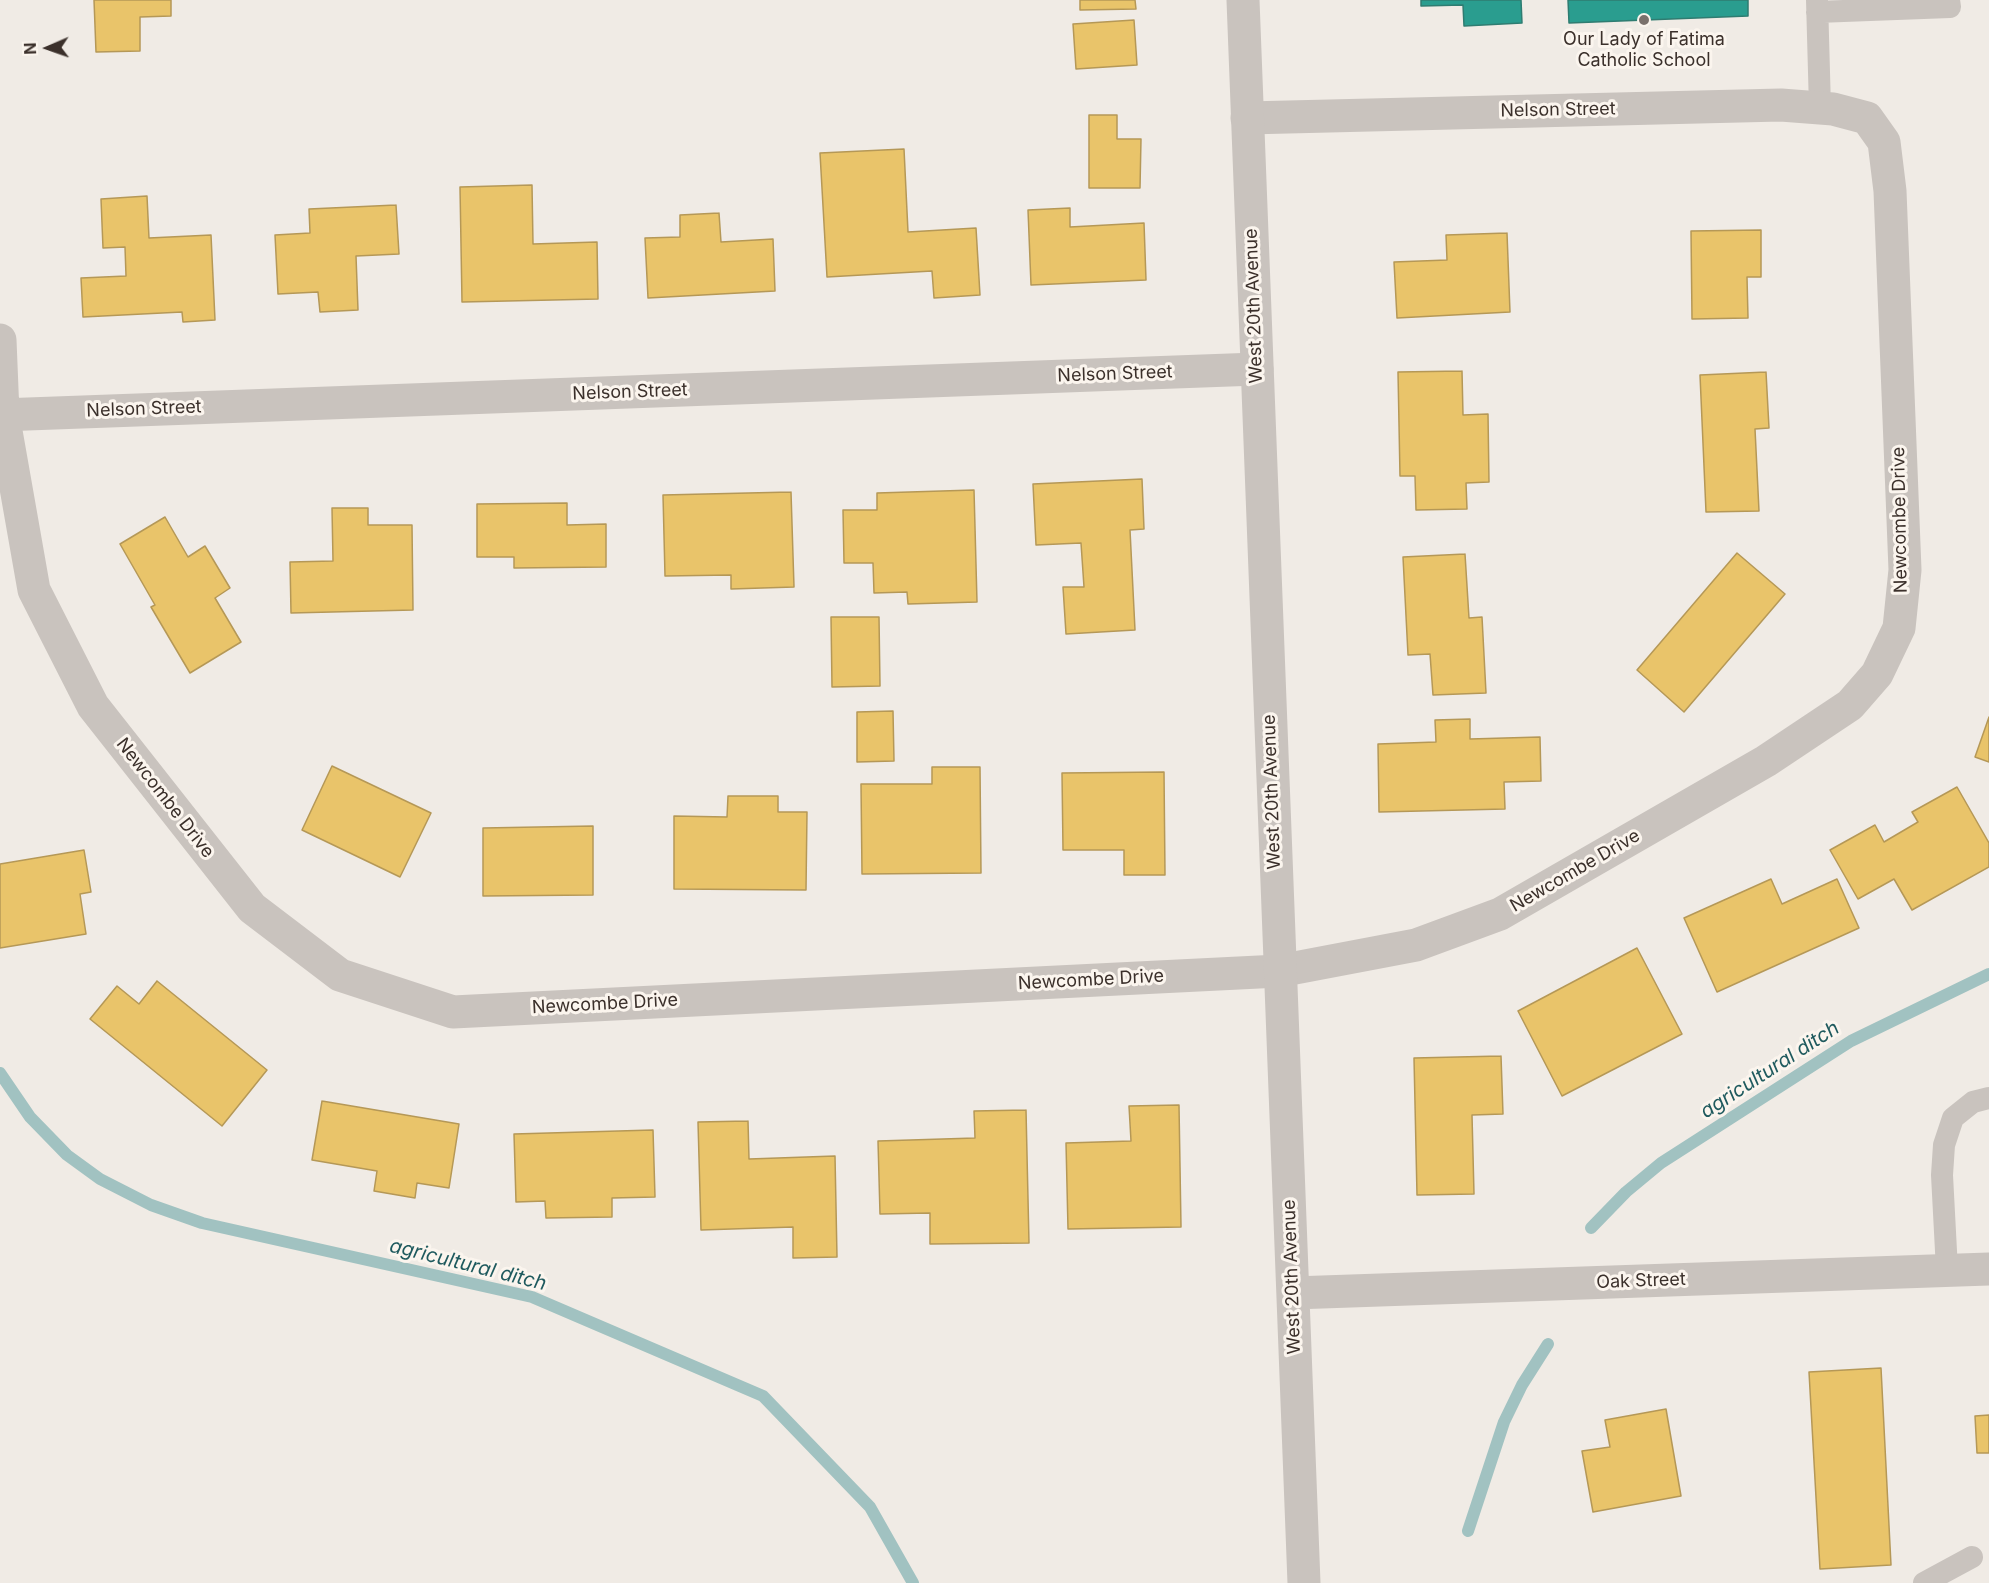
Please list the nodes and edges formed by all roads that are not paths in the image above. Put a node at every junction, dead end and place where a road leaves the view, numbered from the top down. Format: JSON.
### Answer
{"nodes":[{"id":1,"x":1243,"y":0,"type":"edge"},
{"id":2,"x":1949,"y":0,"type":"edge"},
{"id":3,"x":1817,"y":6,"type":"edge"},
{"id":4,"x":1820,"y":108,"type":"junction"},
{"id":5,"x":1247,"y":118,"type":"junction"},
{"id":6,"x":1867,"y":118,"type":"joint"},
{"id":7,"x":0,"y":340,"type":"edge"},
{"id":8,"x":1257,"y":369,"type":"junction"},
{"id":9,"x":1,"y":414,"type":"edge"},
{"id":10,"x":1279,"y":971,"type":"junction"},
{"id":11,"x":1989,"y":1098,"type":"edge"},
{"id":12,"x":1989,"y":1269,"type":"edge"},
{"id":13,"x":1947,"y":1270,"type":"junction"},
{"id":14,"x":1293,"y":1293,"type":"junction"},
{"id":15,"x":1972,"y":1557,"type":"dead end"},
{"id":16,"x":1304,"y":1583,"type":"edge"},
{"id":17,"x":1924,"y":1583,"type":"edge"}],
"edges":[{"from":1,"to":5,"type":"street","name":"West 20th Avenue"},
{"from":2,"to":3,"type":"lane"},
{"from":3,"to":4,"type":"lane"},
{"from":4,"to":5,"type":"street","name":"Nelson Street"},
{"from":4,"to":6,"type":"street","name":"Nelson Street"},
{"from":5,"to":8,"type":"street","name":"West 20th Avenue"},
{"from":6,"to":10,"type":"street","name":"Newcombe Drive"},
{"from":7,"to":9,"type":"street","name":"Newcombe Drive"},
{"from":8,"to":9,"type":"street","name":"Nelson Street"},
{"from":8,"to":10,"type":"street","name":"West 20th Avenue"},
{"from":9,"to":10,"type":"street","name":"Newcombe Drive"},
{"from":10,"to":14,"type":"street","name":"West 20th Avenue"},
{"from":11,"to":13,"type":"lane"},
{"from":12,"to":13,"type":"street","name":"Oak Street"},
{"from":13,"to":14,"type":"street","name":"Oak Street"},
{"from":14,"to":16,"type":"street","name":"West 20th Avenue"},
{"from":15,"to":17,"type":"lane"}]}
